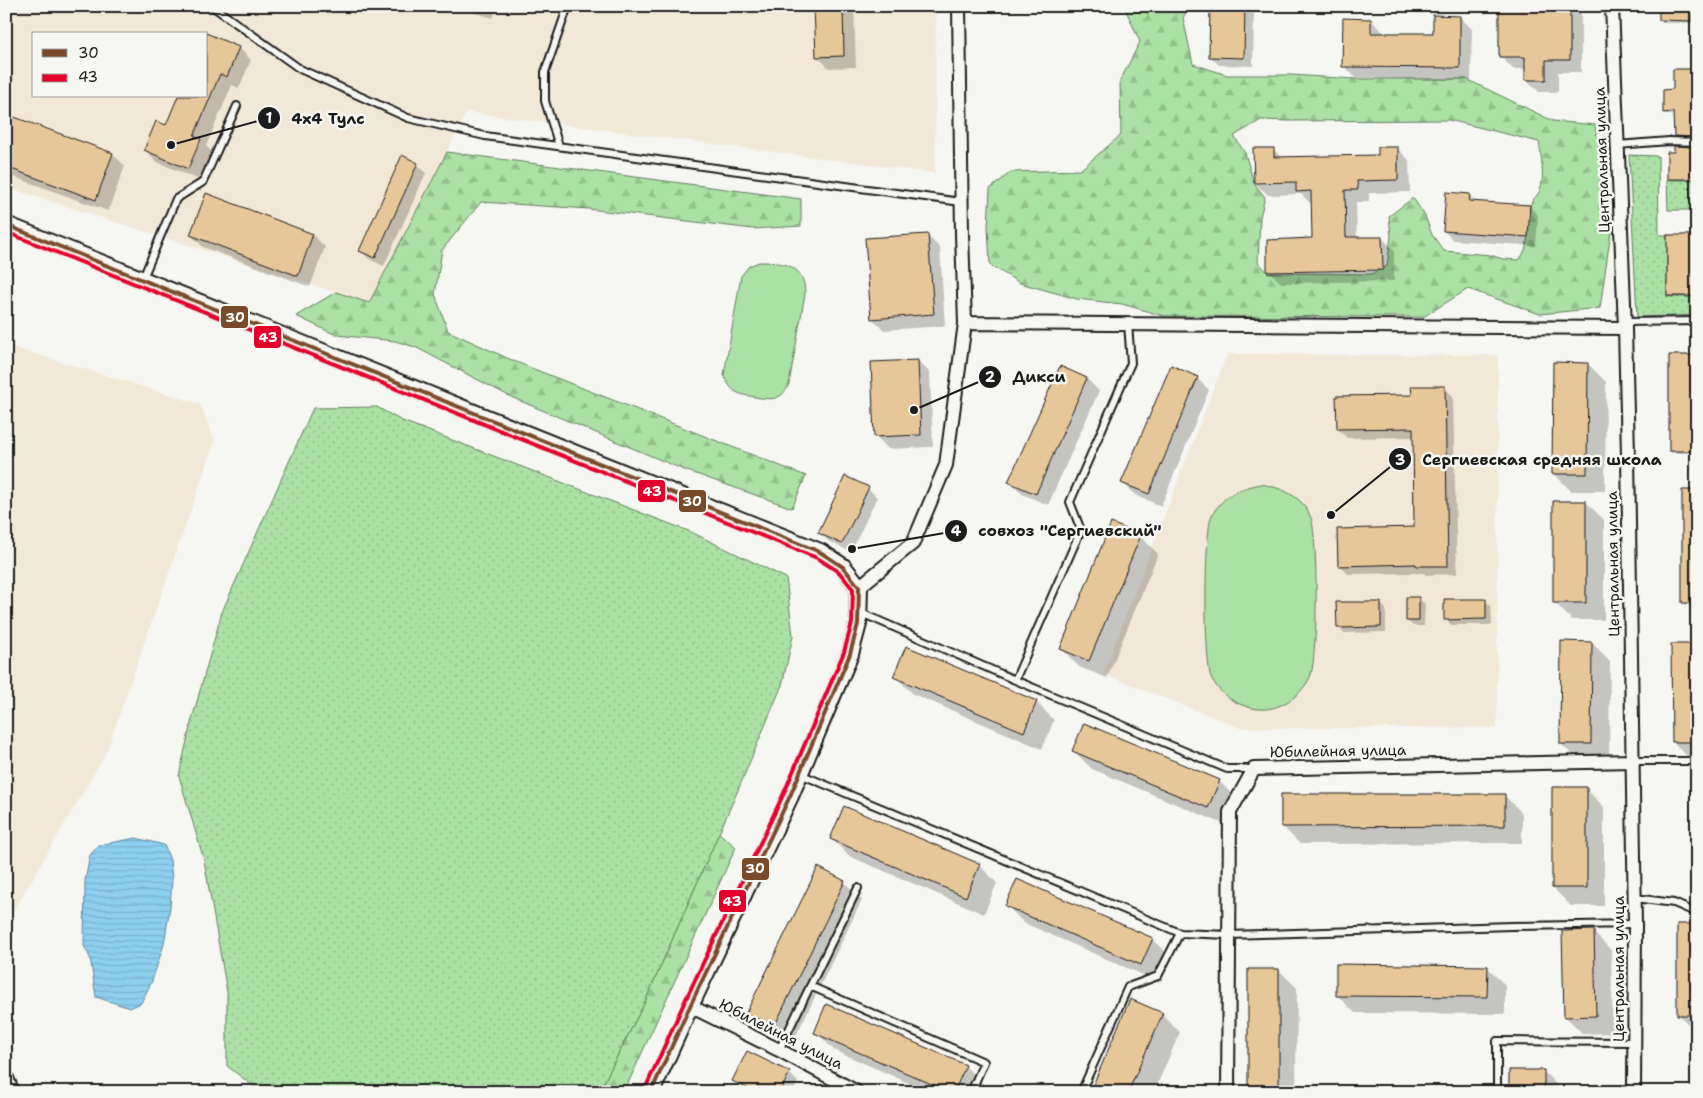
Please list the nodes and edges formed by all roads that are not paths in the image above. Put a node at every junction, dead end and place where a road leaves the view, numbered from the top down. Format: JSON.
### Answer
{"nodes":[{"id":1,"x":212,"y":6,"type":"edge"},
{"id":2,"x":568,"y":6,"type":"edge"},
{"id":3,"x":959,"y":6,"type":"edge"},
{"id":4,"x":1612,"y":6,"type":"edge"},
{"id":5,"x":237,"y":106,"type":"dead end"},
{"id":6,"x":1697,"y":142,"type":"edge"},
{"id":7,"x":1618,"y":145,"type":"junction"},
{"id":8,"x":559,"y":146,"type":"junction"},
{"id":9,"x":961,"y":202,"type":"junction"},
{"id":10,"x":6,"y":225,"type":"edge"},
{"id":11,"x":143,"y":278,"type":"junction"},
{"id":12,"x":1697,"y":321,"type":"edge"},
{"id":13,"x":965,"y":323,"type":"junction"},
{"id":14,"x":1128,"y":324,"type":"junction"},
{"id":15,"x":1625,"y":325,"type":"junction"},
{"id":16,"x":859,"y":587,"type":"junction"},
{"id":17,"x":858,"y":611,"type":"junction"},
{"id":18,"x":1015,"y":680,"type":"junction"},
{"id":19,"x":1697,"y":760,"type":"edge"},
{"id":20,"x":1632,"y":761,"type":"junction"},
{"id":21,"x":1254,"y":769,"type":"junction"},
{"id":22,"x":799,"y":774,"type":"junction"},
{"id":23,"x":858,"y":888,"type":"dead end"},
{"id":24,"x":1635,"y":898,"type":"junction"},
{"id":25,"x":1697,"y":913,"type":"edge"},
{"id":26,"x":1636,"y":924,"type":"junction"},
{"id":27,"x":1180,"y":933,"type":"junction"},
{"id":28,"x":1229,"y":935,"type":"junction"},
{"id":29,"x":810,"y":986,"type":"junction"},
{"id":30,"x":690,"y":1006,"type":"junction"},
{"id":31,"x":1635,"y":1042,"type":"junction"},
{"id":32,"x":779,"y":1050,"type":"junction"},
{"id":33,"x":6,"y":1068,"type":"edge"},
{"id":34,"x":16,"y":1092,"type":"edge"},
{"id":35,"x":651,"y":1092,"type":"edge"},
{"id":36,"x":857,"y":1092,"type":"edge"},
{"id":37,"x":971,"y":1092,"type":"edge"},
{"id":38,"x":1082,"y":1092,"type":"edge"},
{"id":39,"x":1228,"y":1092,"type":"edge"},
{"id":40,"x":1497,"y":1092,"type":"edge"},
{"id":41,"x":1634,"y":1092,"type":"edge"}],
"edges":[{"from":1,"to":8,"type":"lane"},
{"from":2,"to":8,"type":"lane"},
{"from":3,"to":9,"type":"street"},
{"from":4,"to":7,"type":"street","name":"Центральная улица"},
{"from":5,"to":11,"type":"lane"},
{"from":6,"to":7,"type":"lane"},
{"from":7,"to":15,"type":"street","name":"Центральная улица"},
{"from":8,"to":9,"type":"lane"},
{"from":9,"to":13,"type":"street"},
{"from":10,"to":11,"type":"street"},
{"from":11,"to":16,"type":"street"},
{"from":12,"to":15,"type":"lane"},
{"from":13,"to":14,"type":"street"},
{"from":13,"to":16,"type":"street"},
{"from":14,"to":15,"type":"street"},
{"from":14,"to":18,"type":"lane"},
{"from":15,"to":20,"type":"street","name":"Центральная улица"},
{"from":16,"to":17,"type":"street"},
{"from":17,"to":18,"type":"lane"},
{"from":17,"to":22,"type":"street"},
{"from":18,"to":21,"type":"lane"},
{"from":19,"to":20,"type":"lane"},
{"from":20,"to":21,"type":"street","name":"Юбилейная улица"},
{"from":20,"to":24,"type":"street","name":"Центральная улица"},
{"from":21,"to":28,"type":"street","name":"Юбилейная улица"},
{"from":22,"to":27,"type":"lane"},
{"from":22,"to":30,"type":"street"},
{"from":23,"to":29,"type":"lane"},
{"from":24,"to":25,"type":"lane"},
{"from":24,"to":26,"type":"street","name":"Центральная улица"},
{"from":26,"to":28,"type":"lane"},
{"from":26,"to":31,"type":"street","name":"Центральная улица"},
{"from":27,"to":28,"type":"lane"},
{"from":27,"to":38,"type":"lane"},
{"from":28,"to":39,"type":"street","name":"Юбилейная улица"},
{"from":29,"to":32,"type":"lane"},
{"from":29,"to":37,"type":"lane"},
{"from":30,"to":32,"type":"street","name":"Юбилейная улица"},
{"from":30,"to":35,"type":"street"},
{"from":31,"to":40,"type":"lane"},
{"from":31,"to":41,"type":"street","name":"Центральная улица"},
{"from":32,"to":36,"type":"street","name":"Юбилейная улица"},
{"from":33,"to":34,"type":"lane"}]}
